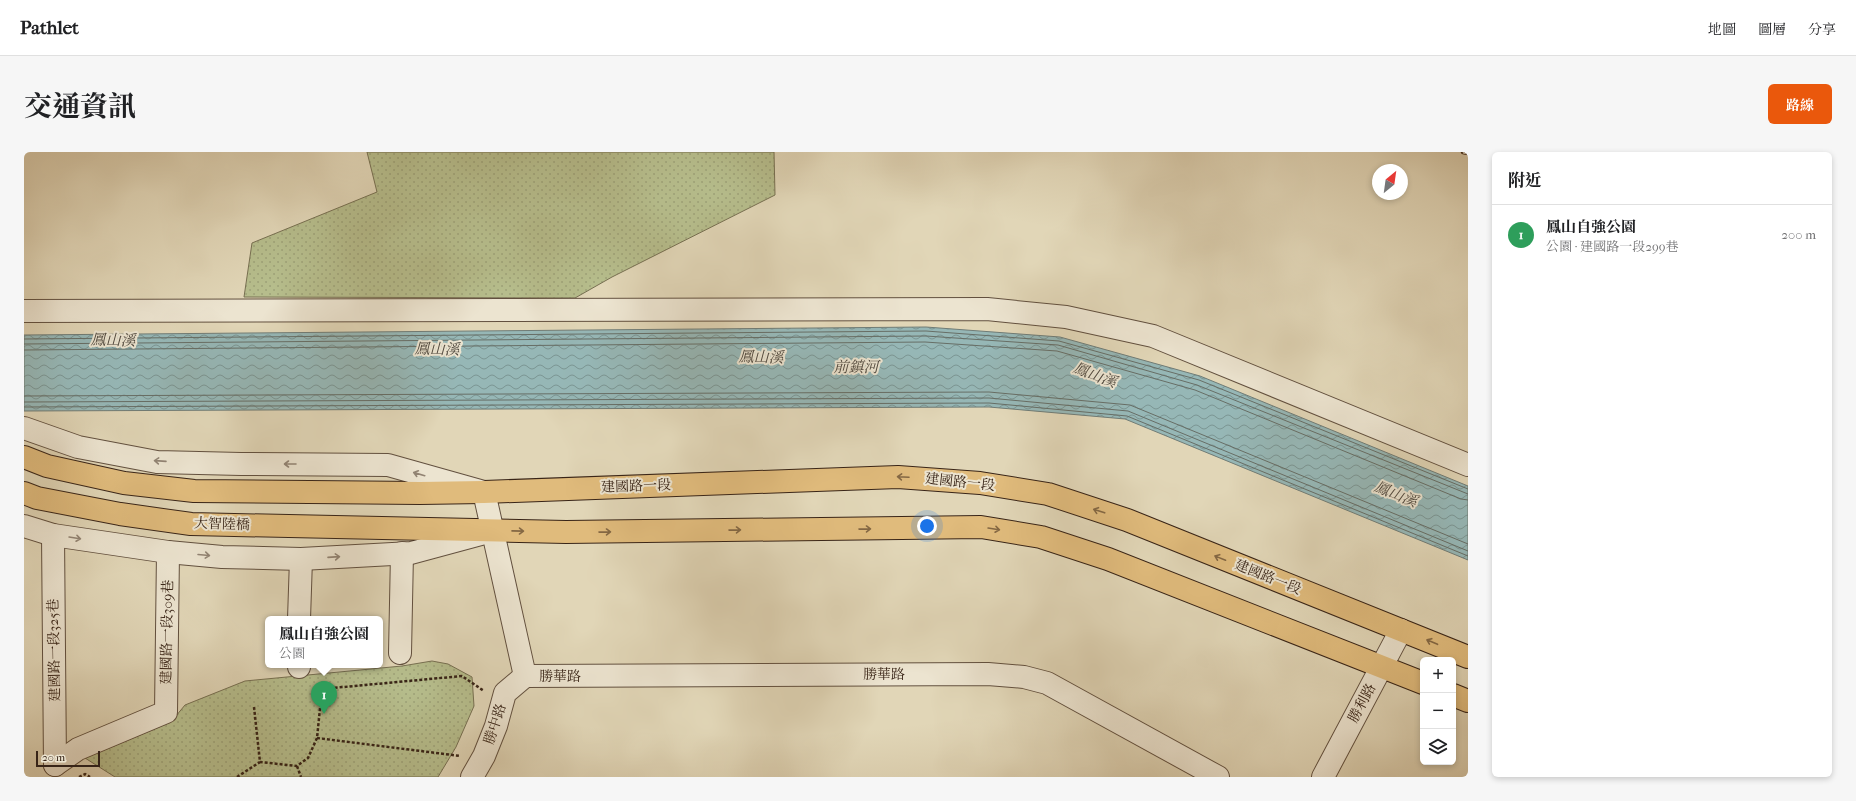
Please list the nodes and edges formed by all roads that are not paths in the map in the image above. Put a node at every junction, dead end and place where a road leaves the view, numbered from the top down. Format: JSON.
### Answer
{"nodes":[{"id":1,"x":24,"y":311,"type":"edge"},
{"id":2,"x":24,"y":428,"type":"edge"},
{"id":3,"x":24,"y":457,"type":"edge"},
{"id":4,"x":1468,"y":465,"type":"edge"},
{"id":5,"x":484,"y":492,"type":"junction"},
{"id":6,"x":24,"y":493,"type":"edge"},
{"id":7,"x":24,"y":526,"type":"edge"},
{"id":8,"x":493,"y":531,"type":"junction"},
{"id":9,"x":53,"y":535,"type":"junction"},
{"id":10,"x":168,"y":552,"type":"junction"},
{"id":11,"x":402,"y":553,"type":"junction"},
{"id":12,"x":301,"y":559,"type":"junction"},
{"id":13,"x":300,"y":616,"type":"edge"},
{"id":14,"x":1400,"y":630,"type":"junction"},
{"id":15,"x":400,"y":653,"type":"dead end"},
{"id":16,"x":1468,"y":657,"type":"edge"},
{"id":17,"x":1381,"y":667,"type":"junction"},
{"id":18,"x":525,"y":676,"type":"junction"},
{"id":19,"x":1420,"y":682,"type":"edge"},
{"id":20,"x":1456,"y":696,"type":"edge"},
{"id":21,"x":1468,"y":701,"type":"edge"},
{"id":22,"x":166,"y":712,"type":"joint"},
{"id":23,"x":472,"y":777,"type":"edge"},
{"id":24,"x":1218,"y":777,"type":"edge"},
{"id":25,"x":1323,"y":777,"type":"edge"}],
"edges":[{"from":1,"to":4,"type":"street"},
{"from":5,"to":2,"type":"street","one_way":true},
{"from":3,"to":5,"type":"main road","name":"建國路一段"},
{"from":5,"to":8,"type":"street"},
{"from":14,"to":5,"type":"main road","name":"建國路一段","one_way":true},
{"from":6,"to":8,"type":"main road","name":"大智陸橋"},
{"from":7,"to":9,"type":"street"},
{"from":8,"to":11,"type":"street"},
{"from":8,"to":17,"type":"main road","one_way":true},
{"from":8,"to":18,"type":"street"},
{"from":9,"to":10,"type":"street","one_way":true},
{"from":9,"to":22,"type":"street","name":"建國路一段325巷"},
{"from":10,"to":12,"type":"street","one_way":true},
{"from":10,"to":22,"type":"street","name":"建國路一段309巷"},
{"from":12,"to":11,"type":"street","one_way":true},
{"from":11,"to":15,"type":"street"},
{"from":12,"to":13,"type":"street"},
{"from":16,"to":14,"type":"main road","name":"建國路一段","one_way":true},
{"from":14,"to":17,"type":"street","name":"勝利路"},
{"from":17,"to":19,"type":"main road"},
{"from":17,"to":25,"type":"street","name":"勝利路"},
{"from":18,"to":23,"type":"street","name":"勝中路"},
{"from":18,"to":24,"type":"street","name":"勝華路"},
{"from":20,"to":21,"type":"main road"}]}
